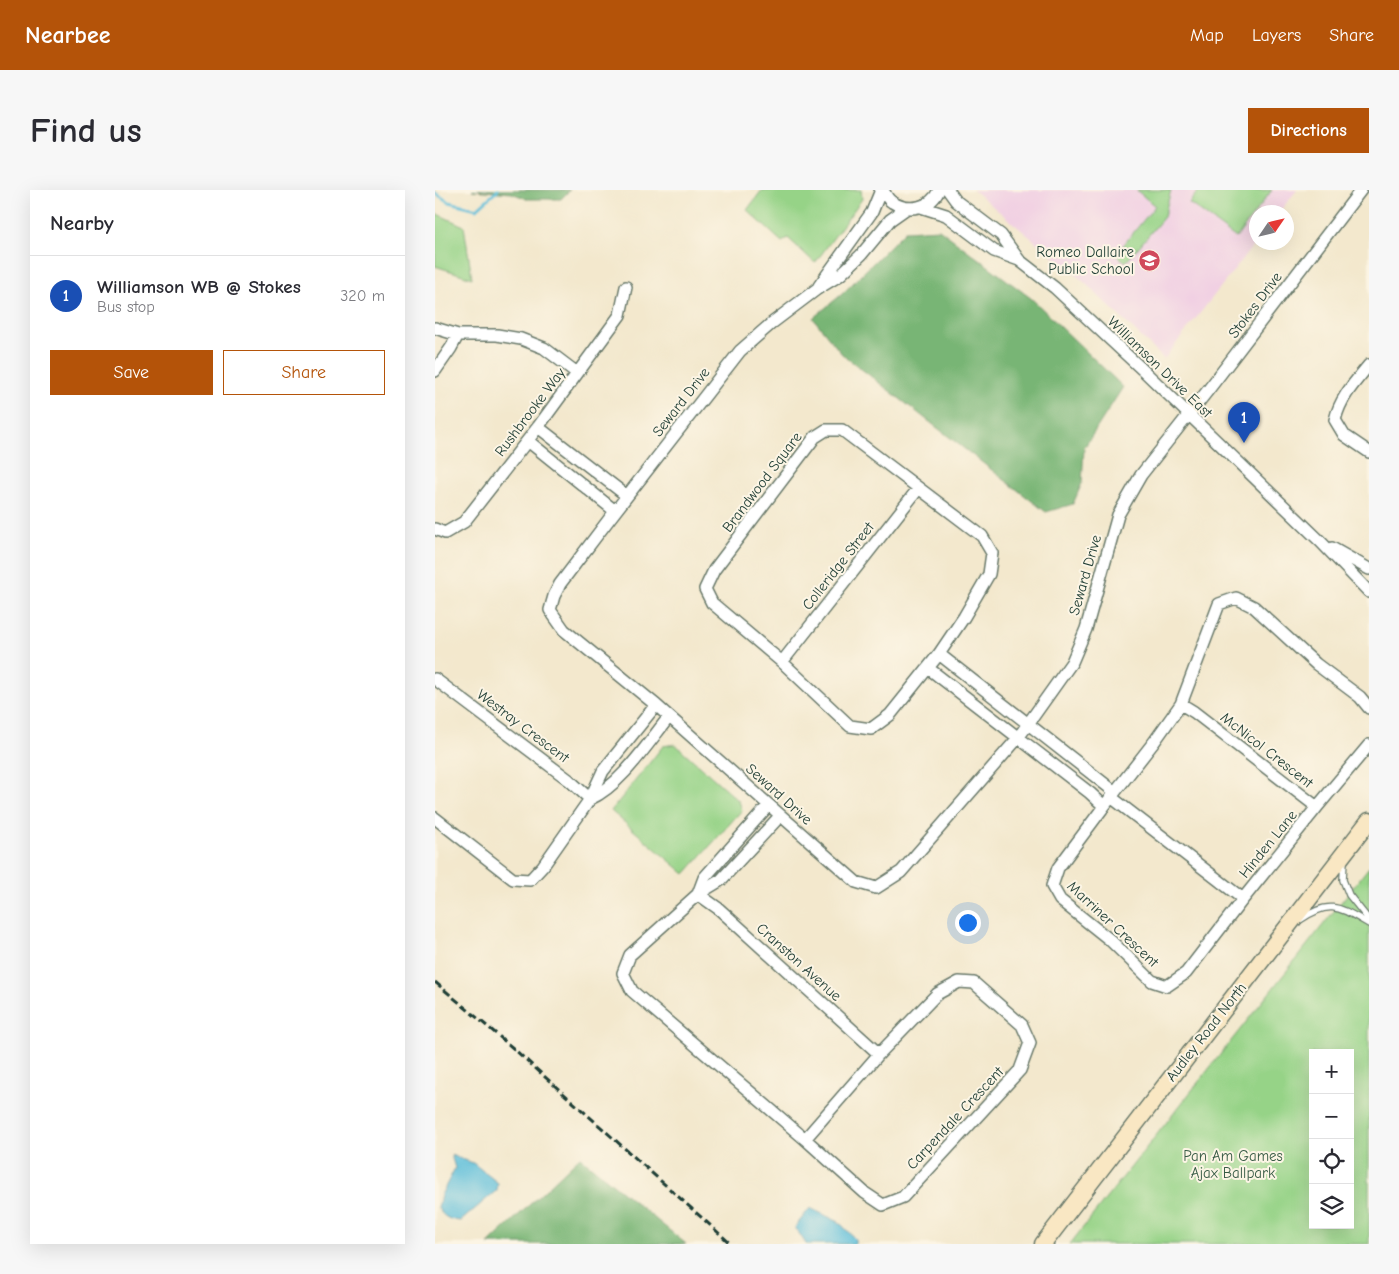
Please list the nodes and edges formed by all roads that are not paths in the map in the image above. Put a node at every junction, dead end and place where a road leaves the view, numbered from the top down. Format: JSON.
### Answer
{"nodes":[{"id":1,"x":882,"y":190,"type":"edge"},
{"id":2,"x":939,"y":190,"type":"edge"},
{"id":3,"x":948,"y":190,"type":"edge"},
{"id":4,"x":1361,"y":190,"type":"edge"},
{"id":5,"x":921,"y":207,"type":"junction"},
{"id":6,"x":907,"y":208,"type":"junction"},
{"id":7,"x":1019,"y":260,"type":"junction"},
{"id":8,"x":626,"y":288,"type":"dead end"},
{"id":9,"x":817,"y":289,"type":"junction"},
{"id":10,"x":435,"y":328,"type":"edge"},
{"id":11,"x":458,"y":335,"type":"junction"},
{"id":12,"x":1369,"y":365,"type":"edge"},
{"id":13,"x":435,"y":371,"type":"edge"},
{"id":14,"x":577,"y":373,"type":"junction"},
{"id":15,"x":1189,"y":414,"type":"junction"},
{"id":16,"x":538,"y":428,"type":"junction"},
{"id":17,"x":528,"y":441,"type":"junction"},
{"id":18,"x":1369,"y":452,"type":"edge"},
{"id":19,"x":918,"y":489,"type":"junction"},
{"id":20,"x":627,"y":496,"type":"junction"},
{"id":21,"x":615,"y":511,"type":"junction"},
{"id":22,"x":435,"y":529,"type":"edge"},
{"id":23,"x":1320,"y":541,"type":"junction"},
{"id":24,"x":1369,"y":569,"type":"edge"},
{"id":25,"x":1369,"y":592,"type":"edge"},
{"id":26,"x":939,"y":654,"type":"junction"},
{"id":27,"x":782,"y":662,"type":"junction"},
{"id":28,"x":928,"y":668,"type":"junction"},
{"id":29,"x":435,"y":679,"type":"edge"},
{"id":30,"x":1181,"y":704,"type":"junction"},
{"id":31,"x":656,"y":705,"type":"junction"},
{"id":32,"x":1369,"y":708,"type":"edge"},
{"id":33,"x":669,"y":717,"type":"junction"},
{"id":34,"x":1027,"y":724,"type":"junction"},
{"id":35,"x":1018,"y":738,"type":"junction"},
{"id":36,"x":1369,"y":745,"type":"edge"},
{"id":37,"x":1110,"y":798,"type":"junction"},
{"id":38,"x":590,"y":799,"type":"junction"},
{"id":39,"x":768,"y":806,"type":"junction"},
{"id":40,"x":1317,"y":807,"type":"junction"},
{"id":41,"x":780,"y":816,"type":"junction"},
{"id":42,"x":435,"y":818,"type":"edge"},
{"id":43,"x":1369,"y":821,"type":"edge"},
{"id":44,"x":1344,"y":853,"type":"junction"},
{"id":45,"x":697,"y":894,"type":"junction"},
{"id":46,"x":1243,"y":899,"type":"junction"},
{"id":47,"x":1369,"y":920,"type":"edge"},
{"id":48,"x":1369,"y":924,"type":"edge"},
{"id":49,"x":1284,"y":932,"type":"junction"},
{"id":50,"x":879,"y":1054,"type":"junction"},
{"id":51,"x":805,"y":1139,"type":"junction"},
{"id":52,"x":1043,"y":1244,"type":"edge"}],
"edges":[{"from":1,"to":6,"type":"street"},
{"from":1,"to":9,"type":"street","name":"Seward Drive"},
{"from":2,"to":5,"type":"street"},
{"from":3,"to":7,"type":"street","name":"Williamson Drive East"},
{"from":4,"to":15,"type":"street","name":"Stokes Drive"},
{"from":5,"to":6,"type":"street"},
{"from":5,"to":7,"type":"street","name":"Williamson Drive East"},
{"from":6,"to":9,"type":"street","name":"Seward Drive"},
{"from":7,"to":15,"type":"street","name":"Williamson Drive East"},
{"from":8,"to":14,"type":"street","name":"Rushbrooke Way"},
{"from":9,"to":20,"type":"street","name":"Seward Drive"},
{"from":10,"to":11,"type":"street"},
{"from":11,"to":13,"type":"street"},
{"from":11,"to":14,"type":"street"},
{"from":12,"to":18,"type":"street"},
{"from":14,"to":16,"type":"street","name":"Rushbrooke Way"},
{"from":15,"to":23,"type":"street","name":"Williamson Drive East"},
{"from":15,"to":34,"type":"street","name":"Seward Drive"},
{"from":16,"to":17,"type":"street","name":"Rushbrooke Way"},
{"from":16,"to":20,"type":"street"},
{"from":17,"to":21,"type":"street"},
{"from":17,"to":22,"type":"street","name":"Rushbrooke Way"},
{"from":19,"to":26,"type":"street","name":"Brandwood Square"},
{"from":19,"to":27,"type":"street","name":"Colleridge Street"},
{"from":19,"to":27,"type":"street","name":"Brandwood Square"},
{"from":20,"to":21,"type":"street","name":"Seward Drive"},
{"from":21,"to":31,"type":"street","name":"Seward Drive"},
{"from":23,"to":24,"type":"street","name":"Williamson Drive East"},
{"from":23,"to":25,"type":"street","name":"Williamson Drive East"},
{"from":26,"to":28,"type":"street","name":"Brandwood Square"},
{"from":26,"to":34,"type":"street"},
{"from":27,"to":28,"type":"street","name":"Brandwood Square"},
{"from":28,"to":35,"type":"street"},
{"from":29,"to":38,"type":"street","name":"Westray Crescent"},
{"from":30,"to":32,"type":"street"},
{"from":30,"to":37,"type":"street"},
{"from":30,"to":40,"type":"street","name":"McNicol Crescent"},
{"from":31,"to":33,"type":"street","name":"Seward Drive"},
{"from":31,"to":38,"type":"street"},
{"from":33,"to":38,"type":"street"},
{"from":33,"to":39,"type":"street","name":"Seward Drive"},
{"from":34,"to":35,"type":"street","name":"Seward Drive"},
{"from":34,"to":37,"type":"street"},
{"from":35,"to":37,"type":"street"},
{"from":35,"to":41,"type":"street","name":"Seward Drive"},
{"from":36,"to":40,"type":"street","name":"McNicol Crescent"},
{"from":37,"to":46,"type":"street"},
{"from":37,"to":46,"type":"street","name":"Marriner Crescent"},
{"from":38,"to":42,"type":"street"},
{"from":39,"to":41,"type":"street","name":"Seward Drive"},
{"from":39,"to":45,"type":"street","name":"Carpendale Crescent"},
{"from":40,"to":46,"type":"street","name":"Hinden Lane"},
{"from":41,"to":45,"type":"street","name":"Carpendale Crescent"},
{"from":43,"to":44,"type":"street","name":"Audley Road North"},
{"from":44,"to":47,"type":"lane"},
{"from":44,"to":49,"type":"street","name":"Audley Road North"},
{"from":45,"to":50,"type":"street","name":"Cranston Avenue"},
{"from":45,"to":51,"type":"street","name":"Carpendale Crescent"},
{"from":48,"to":49,"type":"lane"},
{"from":49,"to":52,"type":"street","name":"Audley Road North"},
{"from":50,"to":51,"type":"street","name":"Carpendale Crescent"},
{"from":50,"to":51,"type":"street","name":"Carpendale Crescent"}]}
